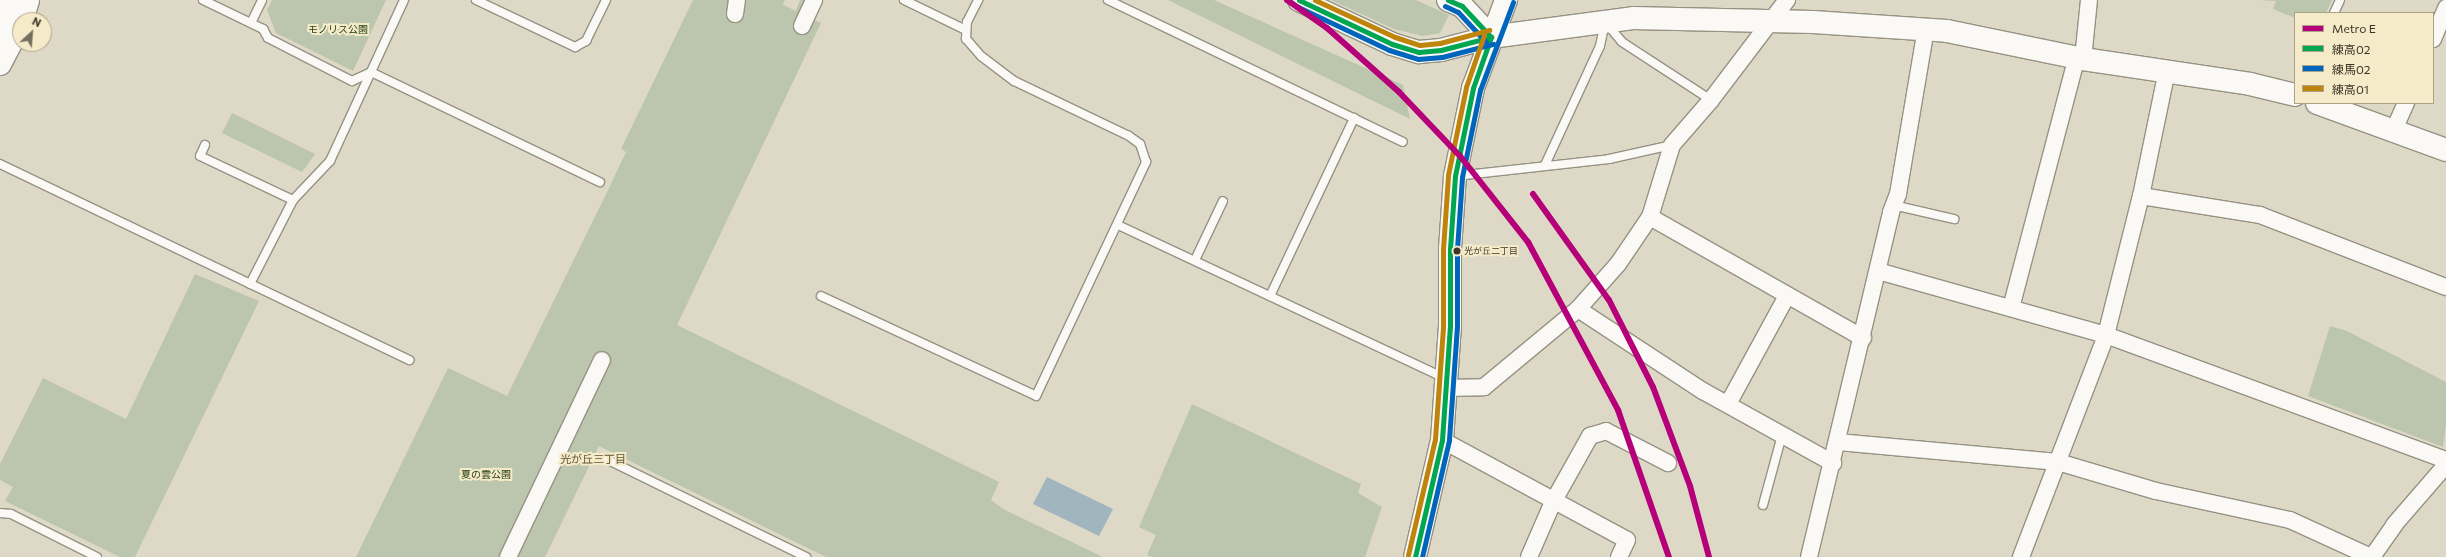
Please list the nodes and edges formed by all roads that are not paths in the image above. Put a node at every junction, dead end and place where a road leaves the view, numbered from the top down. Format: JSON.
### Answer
{"nodes":[{"id":1,"x":11,"y":0,"type":"edge"},
{"id":2,"x":28,"y":0,"type":"edge"},
{"id":3,"x":203,"y":0,"type":"edge"},
{"id":4,"x":262,"y":0,"type":"edge"},
{"id":5,"x":404,"y":0,"type":"edge"},
{"id":6,"x":476,"y":0,"type":"edge"},
{"id":7,"x":606,"y":0,"type":"edge"},
{"id":8,"x":814,"y":0,"type":"edge"},
{"id":9,"x":904,"y":0,"type":"edge"},
{"id":10,"x":978,"y":0,"type":"edge"},
{"id":11,"x":1108,"y":0,"type":"edge"},
{"id":12,"x":1299,"y":0,"type":"edge"},
{"id":13,"x":1448,"y":0,"type":"edge"},
{"id":14,"x":1506,"y":0,"type":"edge"},
{"id":15,"x":1787,"y":0,"type":"edge"},
{"id":16,"x":2089,"y":0,"type":"edge"},
{"id":17,"x":2340,"y":0,"type":"edge"},
{"id":18,"x":2446,"y":8,"type":"edge"},
{"id":19,"x":24,"y":12,"type":"edge"},
{"id":20,"x":2334,"y":12,"type":"edge"},
{"id":21,"x":1772,"y":21,"type":"junction"},
{"id":22,"x":1605,"y":22,"type":"junction"},
{"id":23,"x":251,"y":23,"type":"junction"},
{"id":24,"x":802,"y":26,"type":"dead end"},
{"id":25,"x":1926,"y":28,"type":"junction"},
{"id":26,"x":966,"y":30,"type":"junction"},
{"id":27,"x":0,"y":36,"type":"edge"},
{"id":28,"x":2434,"y":36,"type":"edge"},
{"id":29,"x":1491,"y":37,"type":"junction"},
{"id":30,"x":12,"y":41,"type":"edge"},
{"id":31,"x":2080,"y":58,"type":"junction"},
{"id":32,"x":0,"y":64,"type":"edge"},
{"id":33,"x":2167,"y":71,"type":"junction"},
{"id":34,"x":371,"y":72,"type":"junction"},
{"id":35,"x":2294,"y":95,"type":"edge"},
{"id":36,"x":1711,"y":100,"type":"junction"},
{"id":37,"x":2320,"y":104,"type":"edge"},
{"id":38,"x":2406,"y":104,"type":"edge"},
{"id":39,"x":1354,"y":118,"type":"junction"},
{"id":40,"x":2393,"y":132,"type":"junction"},
{"id":41,"x":1404,"y":142,"type":"dead end"},
{"id":42,"x":205,"y":145,"type":"dead end"},
{"id":43,"x":1672,"y":145,"type":"junction"},
{"id":44,"x":2446,"y":150,"type":"edge"},
{"id":45,"x":0,"y":164,"type":"edge"},
{"id":46,"x":1545,"y":165,"type":"junction"},
{"id":47,"x":1456,"y":176,"type":"junction"},
{"id":48,"x":600,"y":182,"type":"dead end"},
{"id":49,"x":2141,"y":196,"type":"junction"},
{"id":50,"x":293,"y":200,"type":"junction"},
{"id":51,"x":1224,"y":201,"type":"dead end"},
{"id":52,"x":1894,"y":205,"type":"junction"},
{"id":53,"x":1650,"y":217,"type":"junction"},
{"id":54,"x":1954,"y":219,"type":"dead end"},
{"id":55,"x":1118,"y":224,"type":"junction"},
{"id":56,"x":1195,"y":260,"type":"junction"},
{"id":57,"x":1878,"y":271,"type":"junction"},
{"id":58,"x":250,"y":284,"type":"junction"},
{"id":59,"x":2446,"y":287,"type":"edge"},
{"id":60,"x":821,"y":296,"type":"dead end"},
{"id":61,"x":1270,"y":296,"type":"junction"},
{"id":62,"x":1787,"y":296,"type":"junction"},
{"id":63,"x":2012,"y":308,"type":"junction"},
{"id":64,"x":1578,"y":309,"type":"junction"},
{"id":65,"x":2106,"y":335,"type":"junction"},
{"id":66,"x":1862,"y":338,"type":"junction"},
{"id":67,"x":409,"y":360,"type":"dead end"},
{"id":68,"x":602,"y":360,"type":"dead end"},
{"id":69,"x":1445,"y":383,"type":"junction"},
{"id":70,"x":1728,"y":404,"type":"junction"},
{"id":71,"x":1782,"y":435,"type":"junction"},
{"id":72,"x":1442,"y":440,"type":"junction"},
{"id":73,"x":1838,"y":442,"type":"junction"},
{"id":74,"x":606,"y":459,"type":"dead end"},
{"id":75,"x":2446,"y":460,"type":"edge"},
{"id":76,"x":2058,"y":462,"type":"junction"},
{"id":77,"x":1668,"y":463,"type":"dead end"},
{"id":78,"x":1832,"y":463,"type":"junction"},
{"id":79,"x":2446,"y":465,"type":"edge"},
{"id":80,"x":1553,"y":502,"type":"junction"},
{"id":81,"x":1763,"y":505,"type":"dead end"},
{"id":82,"x":0,"y":513,"type":"edge"},
{"id":83,"x":97,"y":557,"type":"edge"},
{"id":84,"x":508,"y":557,"type":"edge"},
{"id":85,"x":806,"y":557,"type":"edge"},
{"id":86,"x":1415,"y":557,"type":"edge"},
{"id":87,"x":1529,"y":557,"type":"edge"},
{"id":88,"x":1618,"y":557,"type":"edge"},
{"id":89,"x":1809,"y":557,"type":"edge"},
{"id":90,"x":2022,"y":557,"type":"edge"},
{"id":91,"x":2371,"y":557,"type":"edge"}],
"edges":[{"from":1,"to":27,"type":"street"},
{"from":2,"to":19,"type":"street"},
{"from":3,"to":23,"type":"lane"},
{"from":4,"to":23,"type":"lane"},
{"from":5,"to":34,"type":"lane"},
{"from":6,"to":7,"type":"lane"},
{"from":8,"to":24,"type":"street"},
{"from":9,"to":26,"type":"lane"},
{"from":10,"to":26,"type":"lane"},
{"from":11,"to":39,"type":"lane"},
{"from":12,"to":29,"type":"street"},
{"from":13,"to":29,"type":"street"},
{"from":14,"to":29,"type":"street"},
{"from":15,"to":21,"type":"street"},
{"from":16,"to":31,"type":"street"},
{"from":17,"to":20,"type":"lane"},
{"from":18,"to":28,"type":"street"},
{"from":21,"to":22,"type":"street"},
{"from":21,"to":25,"type":"street"},
{"from":21,"to":36,"type":"street"},
{"from":22,"to":29,"type":"street"},
{"from":22,"to":36,"type":"lane"},
{"from":22,"to":46,"type":"lane"},
{"from":23,"to":34,"type":"lane"},
{"from":25,"to":31,"type":"street"},
{"from":25,"to":52,"type":"street"},
{"from":26,"to":55,"type":"lane"},
{"from":29,"to":47,"type":"street"},
{"from":30,"to":32,"type":"street"},
{"from":31,"to":33,"type":"street"},
{"from":31,"to":63,"type":"street"},
{"from":33,"to":35,"type":"street"},
{"from":33,"to":49,"type":"street"},
{"from":34,"to":48,"type":"lane"},
{"from":34,"to":50,"type":"lane"},
{"from":36,"to":43,"type":"street"},
{"from":37,"to":40,"type":"street"},
{"from":38,"to":40,"type":"street"},
{"from":39,"to":41,"type":"lane"},
{"from":39,"to":61,"type":"lane"},
{"from":40,"to":44,"type":"street"},
{"from":42,"to":50,"type":"lane"},
{"from":43,"to":46,"type":"lane"},
{"from":43,"to":53,"type":"street"},
{"from":45,"to":58,"type":"lane"},
{"from":46,"to":47,"type":"lane"},
{"from":47,"to":69,"type":"street"},
{"from":49,"to":59,"type":"street"},
{"from":49,"to":65,"type":"street"},
{"from":50,"to":58,"type":"lane"},
{"from":51,"to":56,"type":"lane"},
{"from":52,"to":54,"type":"lane"},
{"from":52,"to":57,"type":"street"},
{"from":53,"to":62,"type":"street"},
{"from":53,"to":64,"type":"street"},
{"from":55,"to":56,"type":"lane"},
{"from":55,"to":60,"type":"lane"},
{"from":56,"to":61,"type":"lane"},
{"from":57,"to":63,"type":"street"},
{"from":57,"to":66,"type":"street"},
{"from":58,"to":67,"type":"lane"},
{"from":61,"to":69,"type":"lane"},
{"from":62,"to":66,"type":"street"},
{"from":62,"to":70,"type":"street"},
{"from":63,"to":65,"type":"street"},
{"from":64,"to":69,"type":"street"},
{"from":64,"to":70,"type":"street"},
{"from":65,"to":75,"type":"street"},
{"from":65,"to":76,"type":"street"},
{"from":66,"to":73,"type":"street"},
{"from":68,"to":84,"type":"street"},
{"from":69,"to":72,"type":"street"},
{"from":70,"to":71,"type":"street"},
{"from":71,"to":78,"type":"street"},
{"from":71,"to":81,"type":"lane"},
{"from":72,"to":80,"type":"street"},
{"from":72,"to":86,"type":"street"},
{"from":73,"to":76,"type":"street"},
{"from":73,"to":78,"type":"street"},
{"from":74,"to":85,"type":"lane"},
{"from":76,"to":90,"type":"street"},
{"from":76,"to":91,"type":"street"},
{"from":77,"to":80,"type":"street"},
{"from":78,"to":89,"type":"street"},
{"from":79,"to":91,"type":"street"},
{"from":80,"to":87,"type":"street"},
{"from":80,"to":88,"type":"street"},
{"from":82,"to":83,"type":"lane"}]}
